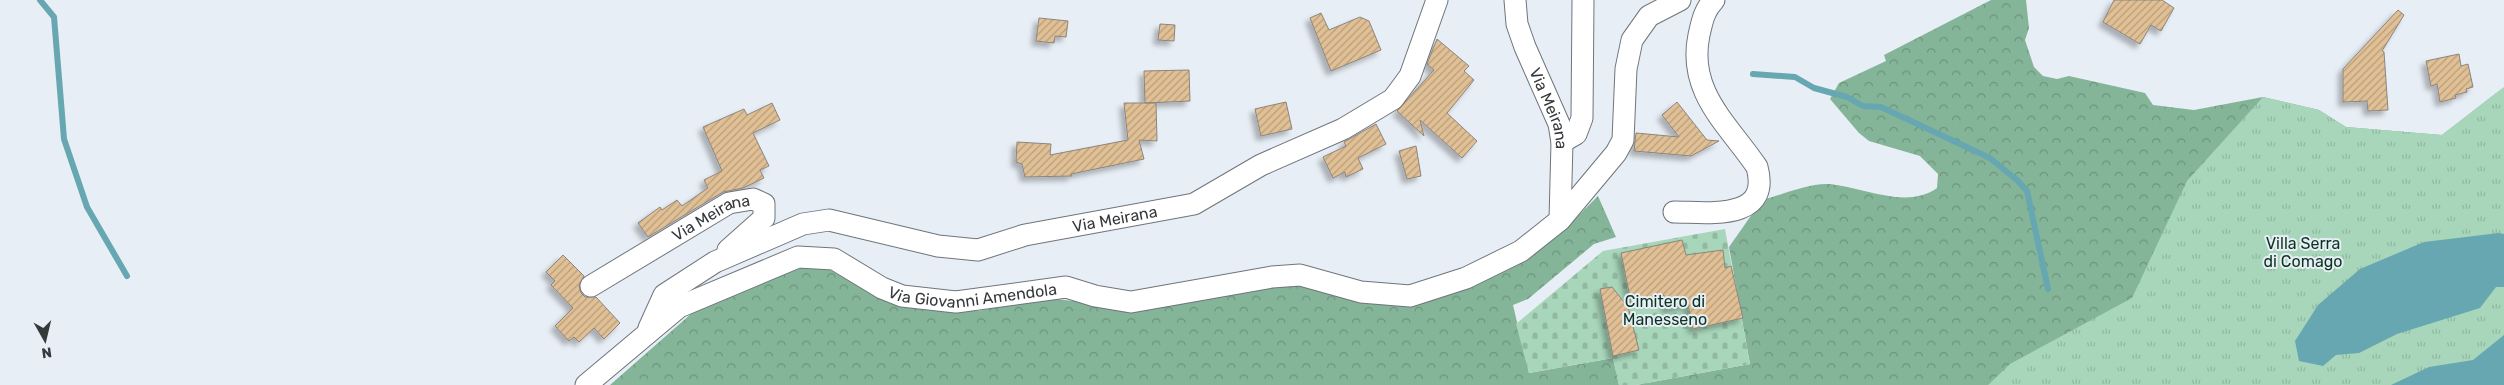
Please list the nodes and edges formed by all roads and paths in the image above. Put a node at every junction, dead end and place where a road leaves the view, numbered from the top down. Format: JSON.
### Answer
{"nodes":[{"id":1,"x":1437,"y":0,"type":"edge"},
{"id":2,"x":1515,"y":0,"type":"edge"},
{"id":3,"x":1583,"y":0,"type":"edge"},
{"id":4,"x":1680,"y":0,"type":"edge"},
{"id":5,"x":1714,"y":0,"type":"edge"},
{"id":6,"x":1562,"y":142,"type":"junction"},
{"id":7,"x":1674,"y":212,"type":"dead end"},
{"id":8,"x":1560,"y":220,"type":"junction"},
{"id":9,"x":715,"y":262,"type":"junction"},
{"id":10,"x":592,"y":286,"type":"dead end"},
{"id":11,"x":648,"y":332,"type":"junction"},
{"id":12,"x":586,"y":385,"type":"edge"}],
"edges":[{"from":1,"to":9,"type":"street","name":"Via Meirana"},
{"from":2,"to":6,"type":"street","name":"Via Meirana"},
{"from":3,"to":6,"type":"street"},
{"from":4,"to":8,"type":"street","name":"Via Giovanni Amendola"},
{"from":5,"to":7,"type":"street"},
{"from":6,"to":8,"type":"street","name":"Via Meirana"},
{"from":8,"to":11,"type":"street","name":"Via Giovanni Amendola"},
{"from":9,"to":10,"type":"street","name":"Via Meirana"},
{"from":9,"to":11,"type":"street","name":"Via Meirana"},
{"from":11,"to":12,"type":"street","name":"Via Giovanni Amendola"}]}
